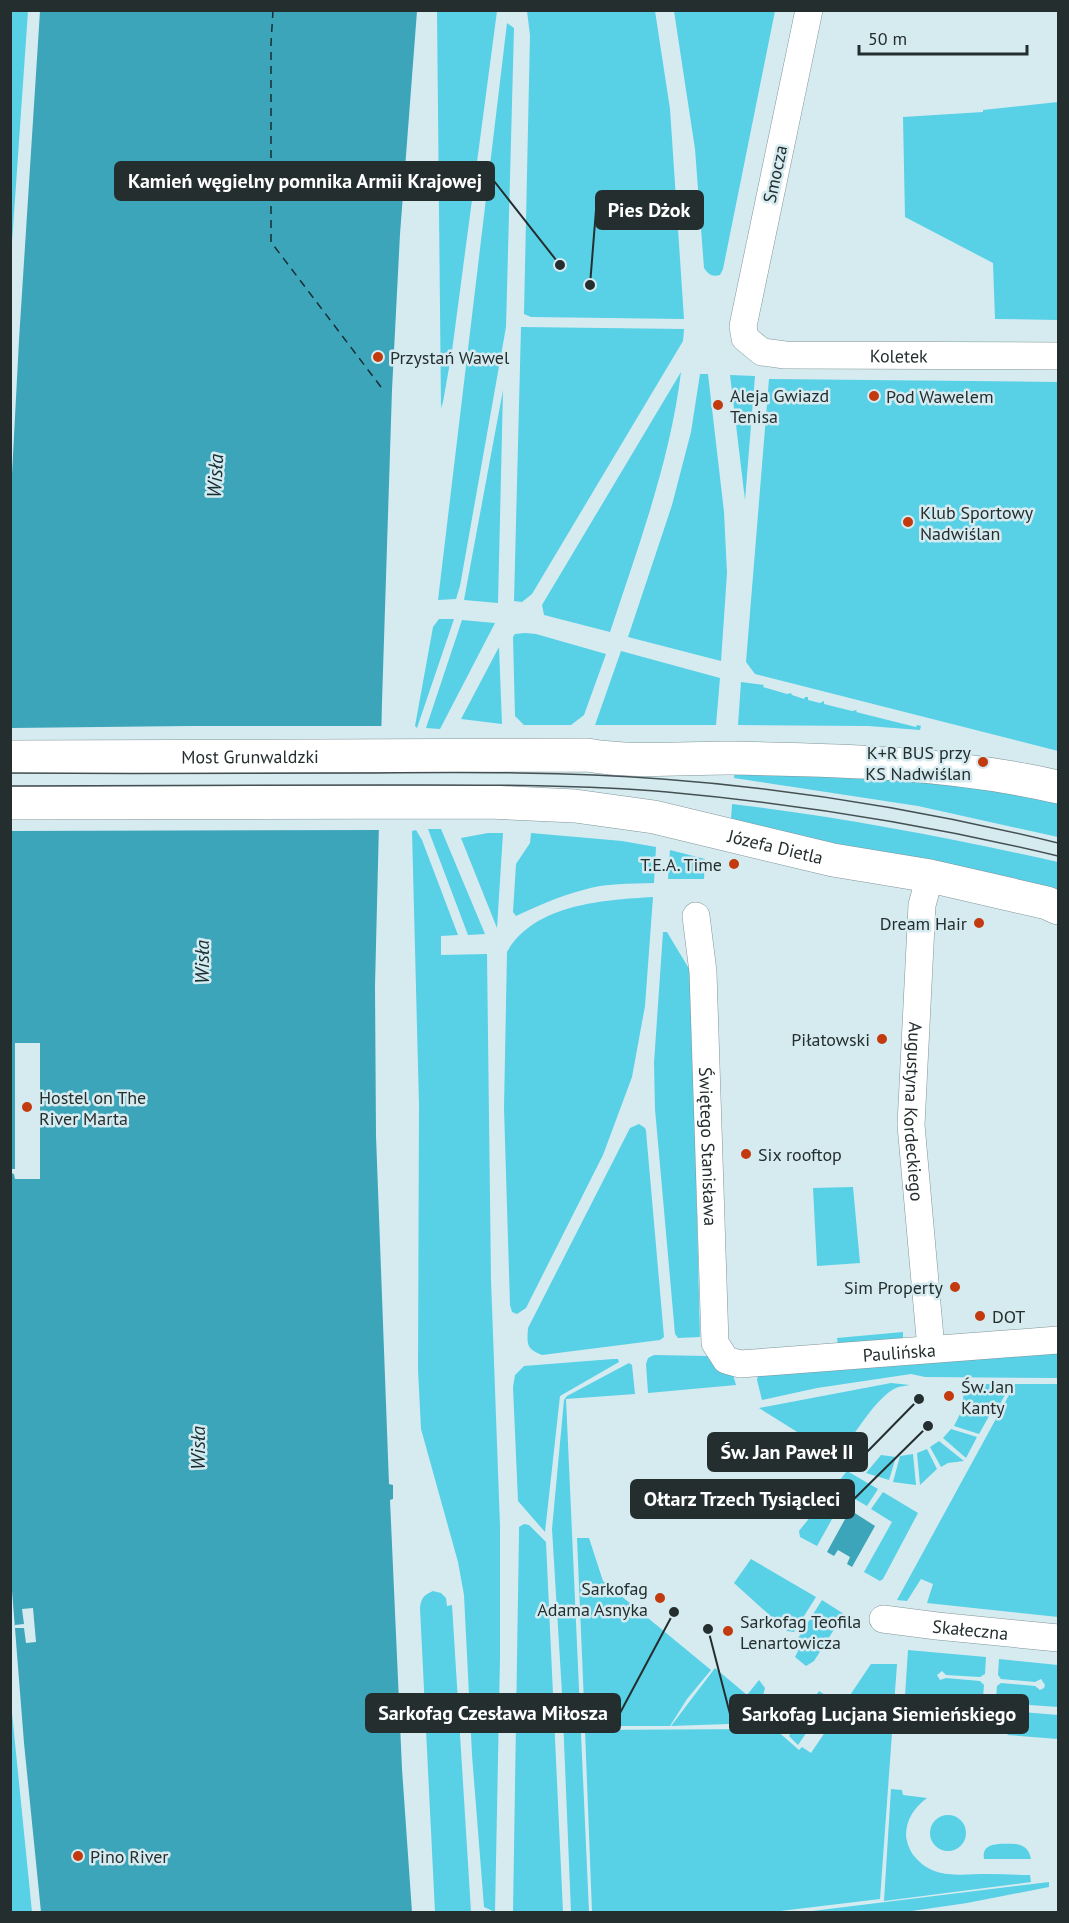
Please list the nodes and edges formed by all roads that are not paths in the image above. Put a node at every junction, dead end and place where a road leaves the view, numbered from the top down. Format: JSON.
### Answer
{"nodes":[{"id":1,"x":808,"y":10,"type":"edge"},
{"id":2,"x":745,"y":338,"type":"joint"},
{"id":3,"x":1059,"y":356,"type":"edge"},
{"id":4,"x":10,"y":757,"type":"edge"},
{"id":5,"x":1059,"y":787,"type":"edge"},
{"id":6,"x":10,"y":803,"type":"edge"},
{"id":7,"x":930,"y":876,"type":"junction"},
{"id":8,"x":1059,"y":908,"type":"edge"},
{"id":9,"x":696,"y":916,"type":"dead end"},
{"id":10,"x":1059,"y":1340,"type":"edge"},
{"id":11,"x":931,"y":1349,"type":"junction"},
{"id":12,"x":740,"y":1364,"type":"joint"},
{"id":13,"x":883,"y":1619,"type":"dead end"},
{"id":14,"x":1059,"y":1638,"type":"edge"}],
"edges":[{"from":1,"to":2,"type":"street","name":"Smocza"},
{"from":2,"to":3,"type":"street","name":"Koletek"},
{"from":4,"to":5,"type":"street","name":"Most Grunwaldzki"},
{"from":6,"to":7,"type":"street","name":"Józefa Dietla"},
{"from":7,"to":8,"type":"street","name":"Józefa Dietla"},
{"from":7,"to":11,"type":"street","name":"Augustyna Kordeckiego"},
{"from":9,"to":12,"type":"street","name":"Świętego Stanisława"},
{"from":10,"to":11,"type":"street","name":"Paulińska"},
{"from":11,"to":12,"type":"street","name":"Paulińska"},
{"from":13,"to":14,"type":"street","name":"Skałeczna"}]}
